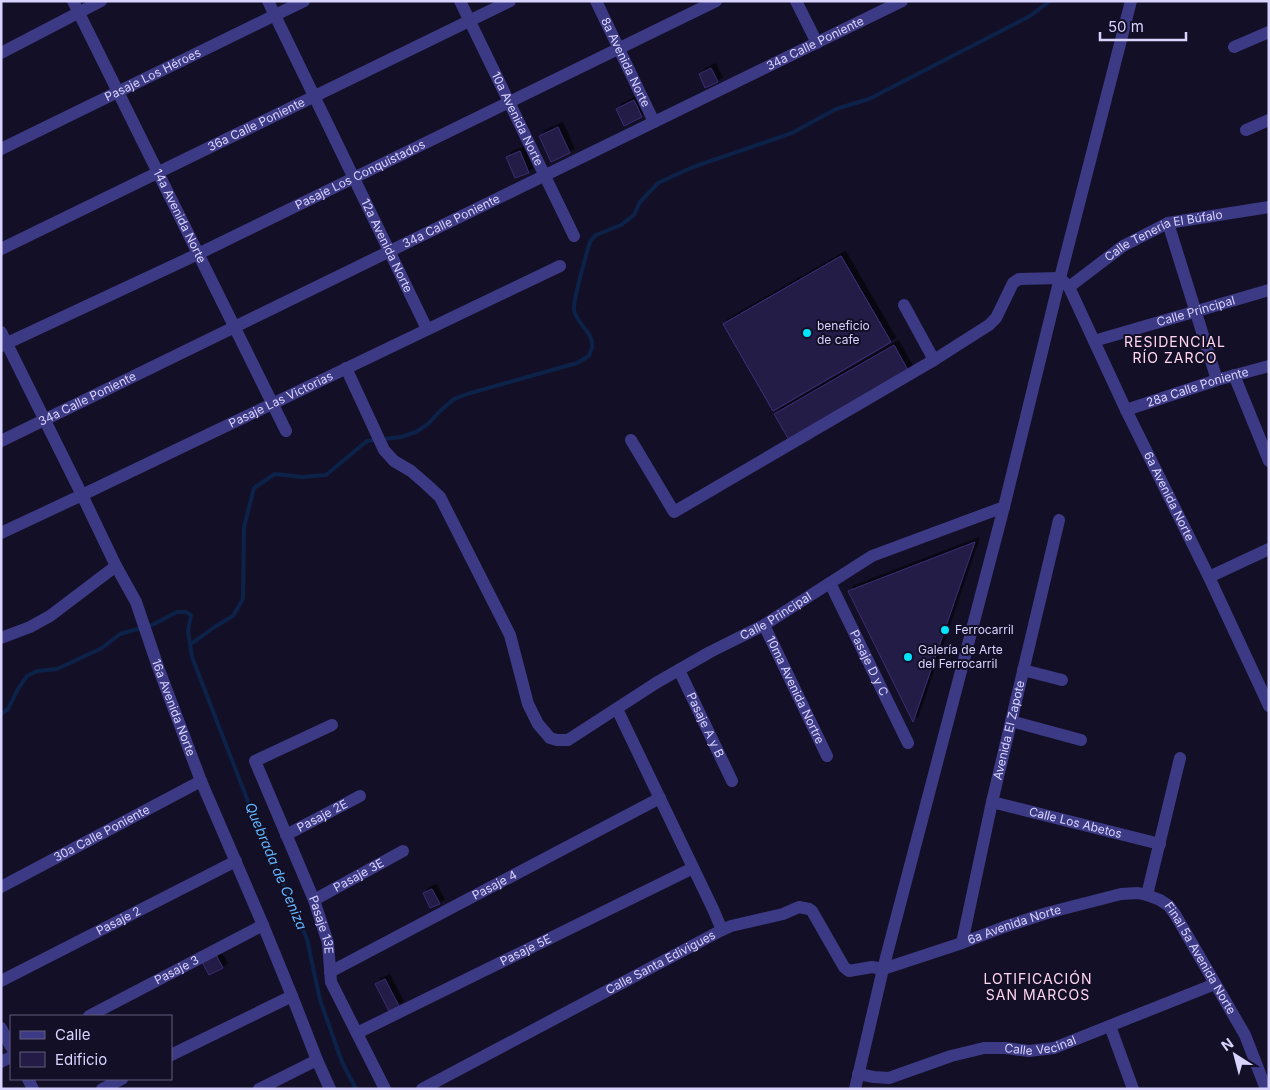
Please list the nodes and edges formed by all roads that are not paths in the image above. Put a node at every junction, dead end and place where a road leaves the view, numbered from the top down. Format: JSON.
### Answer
{"nodes":[{"id":1,"x":101,"y":1,"type":"edge"},
{"id":2,"x":268,"y":1,"type":"edge"},
{"id":3,"x":304,"y":1,"type":"edge"},
{"id":4,"x":460,"y":1,"type":"edge"},
{"id":5,"x":510,"y":1,"type":"edge"},
{"id":6,"x":596,"y":1,"type":"edge"},
{"id":7,"x":716,"y":1,"type":"edge"},
{"id":8,"x":796,"y":1,"type":"edge"},
{"id":9,"x":902,"y":1,"type":"edge"},
{"id":10,"x":1131,"y":1,"type":"edge"},
{"id":11,"x":76,"y":7,"type":"edge"},
{"id":12,"x":274,"y":16,"type":"junction"},
{"id":13,"x":470,"y":21,"type":"junction"},
{"id":14,"x":1269,"y":32,"type":"edge"},
{"id":15,"x":817,"y":42,"type":"junction"},
{"id":16,"x":1234,"y":47,"type":"dead end"},
{"id":17,"x":619,"y":49,"type":"junction"},
{"id":18,"x":1,"y":53,"type":"edge"},
{"id":19,"x":118,"y":92,"type":"junction"},
{"id":20,"x":314,"y":97,"type":"junction"},
{"id":21,"x":509,"y":102,"type":"junction"},
{"id":22,"x":1269,"y":120,"type":"edge"},
{"id":23,"x":654,"y":122,"type":"junction"},
{"id":24,"x":1246,"y":130,"type":"dead end"},
{"id":25,"x":1,"y":149,"type":"edge"},
{"id":26,"x":158,"y":173,"type":"junction"},
{"id":27,"x":545,"y":175,"type":"junction"},
{"id":28,"x":353,"y":178,"type":"junction"},
{"id":29,"x":1269,"y":207,"type":"edge"},
{"id":30,"x":1168,"y":223,"type":"junction"},
{"id":31,"x":574,"y":236,"type":"dead end"},
{"id":32,"x":1,"y":249,"type":"edge"},
{"id":33,"x":389,"y":252,"type":"junction"},
{"id":34,"x":198,"y":254,"type":"junction"},
{"id":35,"x":560,"y":266,"type":"dead end"},
{"id":36,"x":1065,"y":282,"type":"junction"},
{"id":37,"x":1269,"y":290,"type":"edge"},
{"id":38,"x":904,"y":305,"type":"dead end"},
{"id":39,"x":1196,"y":311,"type":"junction"},
{"id":40,"x":234,"y":327,"type":"junction"},
{"id":41,"x":427,"y":330,"type":"junction"},
{"id":42,"x":3,"y":340,"type":"edge"},
{"id":43,"x":1094,"y":341,"type":"junction"},
{"id":44,"x":934,"y":360,"type":"junction"},
{"id":45,"x":1269,"y":366,"type":"edge"},
{"id":46,"x":346,"y":368,"type":"junction"},
{"id":47,"x":1234,"y":375,"type":"junction"},
{"id":48,"x":1217,"y":380,"type":"junction"},
{"id":49,"x":272,"y":404,"type":"junction"},
{"id":50,"x":1126,"y":410,"type":"junction"},
{"id":51,"x":45,"y":420,"type":"junction"},
{"id":52,"x":286,"y":431,"type":"dead end"},
{"id":53,"x":631,"y":440,"type":"dead end"},
{"id":54,"x":1,"y":441,"type":"edge"},
{"id":55,"x":1265,"y":443,"type":"edge"},
{"id":56,"x":1269,"y":461,"type":"edge"},
{"id":57,"x":82,"y":495,"type":"junction"},
{"id":58,"x":1004,"y":507,"type":"junction"},
{"id":59,"x":1059,"y":520,"type":"dead end"},
{"id":60,"x":1,"y":533,"type":"edge"},
{"id":61,"x":1269,"y":549,"type":"edge"},
{"id":62,"x":116,"y":566,"type":"junction"},
{"id":63,"x":1209,"y":577,"type":"junction"},
{"id":64,"x":830,"y":583,"type":"junction"},
{"id":65,"x":764,"y":625,"type":"junction"},
{"id":66,"x":1,"y":638,"type":"edge"},
{"id":67,"x":679,"y":670,"type":"junction"},
{"id":68,"x":1023,"y":670,"type":"junction"},
{"id":69,"x":1062,"y":680,"type":"dead end"},
{"id":70,"x":1269,"y":706,"type":"edge"},
{"id":71,"x":617,"y":710,"type":"junction"},
{"id":72,"x":1011,"y":721,"type":"junction"},
{"id":73,"x":332,"y":725,"type":"dead end"},
{"id":74,"x":1081,"y":740,"type":"dead end"},
{"id":75,"x":908,"y":743,"type":"dead end"},
{"id":76,"x":827,"y":756,"type":"dead end"},
{"id":77,"x":1180,"y":758,"type":"dead end"},
{"id":78,"x":201,"y":781,"type":"junction"},
{"id":79,"x":732,"y":781,"type":"dead end"},
{"id":80,"x":360,"y":796,"type":"dead end"},
{"id":81,"x":660,"y":798,"type":"junction"},
{"id":82,"x":992,"y":802,"type":"junction"},
{"id":83,"x":286,"y":835,"type":"junction"},
{"id":84,"x":1160,"y":844,"type":"junction"},
{"id":85,"x":403,"y":851,"type":"dead end"},
{"id":86,"x":236,"y":861,"type":"junction"},
{"id":87,"x":693,"y":868,"type":"junction"},
{"id":88,"x":1,"y":887,"type":"edge"},
{"id":89,"x":1147,"y":895,"type":"junction"},
{"id":90,"x":314,"y":900,"type":"junction"},
{"id":91,"x":263,"y":925,"type":"junction"},
{"id":92,"x":722,"y":930,"type":"junction"},
{"id":93,"x":962,"y":943,"type":"junction"},
{"id":94,"x":883,"y":970,"type":"junction"},
{"id":95,"x":330,"y":972,"type":"junction"},
{"id":96,"x":1,"y":981,"type":"edge"},
{"id":97,"x":1214,"y":984,"type":"junction"},
{"id":98,"x":292,"y":996,"type":"junction"},
{"id":99,"x":91,"y":1015,"type":"edge"},
{"id":100,"x":1110,"y":1026,"type":"junction"},
{"id":101,"x":1,"y":1028,"type":"edge"},
{"id":102,"x":357,"y":1033,"type":"junction"},
{"id":103,"x":10,"y":1045,"type":"edge"},
{"id":104,"x":172,"y":1055,"type":"edge"},
{"id":105,"x":317,"y":1060,"type":"junction"},
{"id":106,"x":858,"y":1074,"type":"junction"},
{"id":107,"x":120,"y":1080,"type":"edge"},
{"id":108,"x":102,"y":1089,"type":"edge"},
{"id":109,"x":259,"y":1089,"type":"edge"},
{"id":110,"x":330,"y":1089,"type":"edge"},
{"id":111,"x":386,"y":1089,"type":"edge"},
{"id":112,"x":422,"y":1089,"type":"edge"},
{"id":113,"x":854,"y":1089,"type":"edge"},
{"id":114,"x":1133,"y":1089,"type":"edge"},
{"id":115,"x":1266,"y":1089,"type":"edge"}],
"edges":[{"from":1,"to":11,"type":"street"},
{"from":2,"to":12,"type":"street","name":"12a Avenida Norte"},
{"from":3,"to":12,"type":"street","name":"Pasaje Los Héroes"},
{"from":4,"to":13,"type":"street","name":"10a Avenida Norte"},
{"from":5,"to":13,"type":"street","name":"36a Calle Poniente"},
{"from":6,"to":17,"type":"street","name":"8a Avenida Norte"},
{"from":7,"to":17,"type":"street","name":"Pasaje Los Conquistados"},
{"from":8,"to":15,"type":"street"},
{"from":9,"to":15,"type":"street","name":"34a Calle Poniente"},
{"from":10,"to":36,"type":"street"},
{"from":11,"to":18,"type":"street"},
{"from":11,"to":19,"type":"street","name":"14a Avenida Norte"},
{"from":12,"to":19,"type":"street","name":"Pasaje Los Héroes"},
{"from":12,"to":20,"type":"street","name":"12a Avenida Norte"},
{"from":13,"to":20,"type":"street","name":"36a Calle Poniente"},
{"from":13,"to":21,"type":"street","name":"10a Avenida Norte"},
{"from":14,"to":16,"type":"street"},
{"from":15,"to":23,"type":"street","name":"34a Calle Poniente"},
{"from":17,"to":21,"type":"street","name":"Pasaje Los Conquistados"},
{"from":17,"to":23,"type":"street","name":"8a Avenida Norte"},
{"from":19,"to":25,"type":"street","name":"Pasaje Los Héroes"},
{"from":19,"to":26,"type":"street","name":"14a Avenida Norte"},
{"from":20,"to":26,"type":"street","name":"36a Calle Poniente"},
{"from":20,"to":28,"type":"street","name":"12a Avenida Norte"},
{"from":21,"to":27,"type":"street","name":"10a Avenida Norte"},
{"from":21,"to":28,"type":"street","name":"Pasaje Los Conquistados"},
{"from":22,"to":24,"type":"street"},
{"from":23,"to":27,"type":"street","name":"34a Calle Poniente"},
{"from":26,"to":32,"type":"street","name":"36a Calle Poniente"},
{"from":26,"to":34,"type":"street","name":"14a Avenida Norte"},
{"from":27,"to":31,"type":"street","name":"10a Avenida Norte"},
{"from":27,"to":33,"type":"street","name":"34a Calle Poniente"},
{"from":28,"to":33,"type":"street","name":"12a Avenida Norte"},
{"from":28,"to":34,"type":"street","name":"Pasaje Los Conquistados"},
{"from":29,"to":30,"type":"street","name":"Calle Tenería El Búfalo"},
{"from":30,"to":36,"type":"street","name":"Calle Tenería El Búfalo"},
{"from":30,"to":39,"type":"street"},
{"from":33,"to":40,"type":"street","name":"34a Calle Poniente"},
{"from":33,"to":41,"type":"street","name":"12a Avenida Norte"},
{"from":34,"to":40,"type":"street","name":"14a Avenida Norte"},
{"from":34,"to":42,"type":"street","name":"Pasaje Los Conquistados"},
{"from":35,"to":41,"type":"street","name":"Pasaje Las Victorias"},
{"from":36,"to":43,"type":"street","name":"6a Avenida Norte"},
{"from":36,"to":44,"type":"street"},
{"from":36,"to":58,"type":"street"},
{"from":37,"to":39,"type":"street","name":"Calle Principal"},
{"from":38,"to":44,"type":"street"},
{"from":39,"to":43,"type":"street","name":"Calle Principal"},
{"from":39,"to":48,"type":"street"},
{"from":40,"to":49,"type":"street","name":"14a Avenida Norte"},
{"from":40,"to":51,"type":"street","name":"34a Calle Poniente"},
{"from":41,"to":46,"type":"street","name":"Pasaje Las Victorias"},
{"from":42,"to":51,"type":"street","name":"16a Avenida Norte"},
{"from":43,"to":50,"type":"street","name":"6a Avenida Norte"},
{"from":44,"to":53,"type":"street"},
{"from":45,"to":47,"type":"street","name":"28a Calle Poniente"},
{"from":46,"to":49,"type":"street","name":"Pasaje Las Victorias"},
{"from":46,"to":71,"type":"street","name":"Calle Principal"},
{"from":47,"to":48,"type":"street","name":"28a Calle Poniente"},
{"from":47,"to":55,"type":"street"},
{"from":48,"to":50,"type":"street","name":"28a Calle Poniente"},
{"from":49,"to":52,"type":"street","name":"14a Avenida Norte"},
{"from":49,"to":57,"type":"street","name":"Pasaje Las Victorias"},
{"from":50,"to":63,"type":"street","name":"6a Avenida Norte"},
{"from":51,"to":54,"type":"street","name":"34a Calle Poniente"},
{"from":51,"to":57,"type":"street","name":"16a Avenida Norte"},
{"from":55,"to":56,"type":"street"},
{"from":57,"to":60,"type":"street","name":"Pasaje Las Victorias"},
{"from":57,"to":62,"type":"street","name":"16a Avenida Norte"},
{"from":58,"to":64,"type":"street","name":"Calle Principal"},
{"from":58,"to":94,"type":"street"},
{"from":59,"to":68,"type":"street","name":"Avenida El Zapote"},
{"from":61,"to":63,"type":"street"},
{"from":62,"to":66,"type":"street"},
{"from":62,"to":78,"type":"street","name":"16a Avenida Norte"},
{"from":63,"to":70,"type":"street","name":"6a Avenida Norte"},
{"from":64,"to":65,"type":"street","name":"Calle Principal"},
{"from":64,"to":75,"type":"street","name":"Pasaje D y C"},
{"from":65,"to":67,"type":"street","name":"Calle Principal"},
{"from":65,"to":76,"type":"street","name":"10ma Avenida Nortre"},
{"from":67,"to":71,"type":"street","name":"Calle Principal"},
{"from":67,"to":79,"type":"street","name":"Pasaje A y B"},
{"from":68,"to":69,"type":"street"},
{"from":68,"to":72,"type":"street","name":"Avenida El Zapote"},
{"from":71,"to":81,"type":"street"},
{"from":72,"to":74,"type":"street"},
{"from":72,"to":82,"type":"street","name":"Avenida El Zapote"},
{"from":73,"to":83,"type":"street","name":"Pasaje 13E"},
{"from":77,"to":84,"type":"street"},
{"from":78,"to":86,"type":"street","name":"16a Avenida Norte"},
{"from":78,"to":88,"type":"street","name":"30a Calle Poniente"},
{"from":80,"to":83,"type":"street","name":"Pasaje 2E"},
{"from":81,"to":87,"type":"street"},
{"from":81,"to":95,"type":"street","name":"Pasaje 4"},
{"from":82,"to":84,"type":"street","name":"Calle Los Abetos"},
{"from":82,"to":93,"type":"street","name":"Avenida El Zapote"},
{"from":83,"to":90,"type":"street","name":"Pasaje 13E"},
{"from":84,"to":89,"type":"street"},
{"from":85,"to":90,"type":"street","name":"Pasaje 3E"},
{"from":86,"to":91,"type":"street","name":"16a Avenida Norte"},
{"from":86,"to":96,"type":"street","name":"Pasaje 2"},
{"from":87,"to":92,"type":"street"},
{"from":87,"to":102,"type":"street","name":"Pasaje 5E"},
{"from":89,"to":93,"type":"street","name":"6a Avenida Norte"},
{"from":89,"to":97,"type":"street","name":"Final 5a Avenida Norte"},
{"from":90,"to":95,"type":"street","name":"Pasaje 13E"},
{"from":91,"to":98,"type":"street","name":"16a Avenida Norte"},
{"from":91,"to":99,"type":"street","name":"Pasaje 3"},
{"from":92,"to":94,"type":"street","name":"Calle Santa Edivigues"},
{"from":92,"to":112,"type":"street","name":"Calle Santa Edivigues"},
{"from":93,"to":94,"type":"street","name":"6a Avenida Norte"},
{"from":94,"to":106,"type":"street"},
{"from":95,"to":102,"type":"street","name":"Pasaje 13E"},
{"from":97,"to":100,"type":"street","name":"Calle Vecinal"},
{"from":97,"to":115,"type":"street","name":"Final 5a Avenida Norte"},
{"from":98,"to":104,"type":"street"},
{"from":98,"to":105,"type":"street","name":"16a Avenida Norte"},
{"from":100,"to":106,"type":"street","name":"Calle Vecinal"},
{"from":100,"to":114,"type":"street"},
{"from":101,"to":103,"type":"street"},
{"from":102,"to":111,"type":"street","name":"Pasaje 13E"},
{"from":105,"to":109,"type":"street"},
{"from":105,"to":110,"type":"street","name":"16a Avenida Norte"},
{"from":106,"to":113,"type":"street"},
{"from":107,"to":108,"type":"street"}]}
